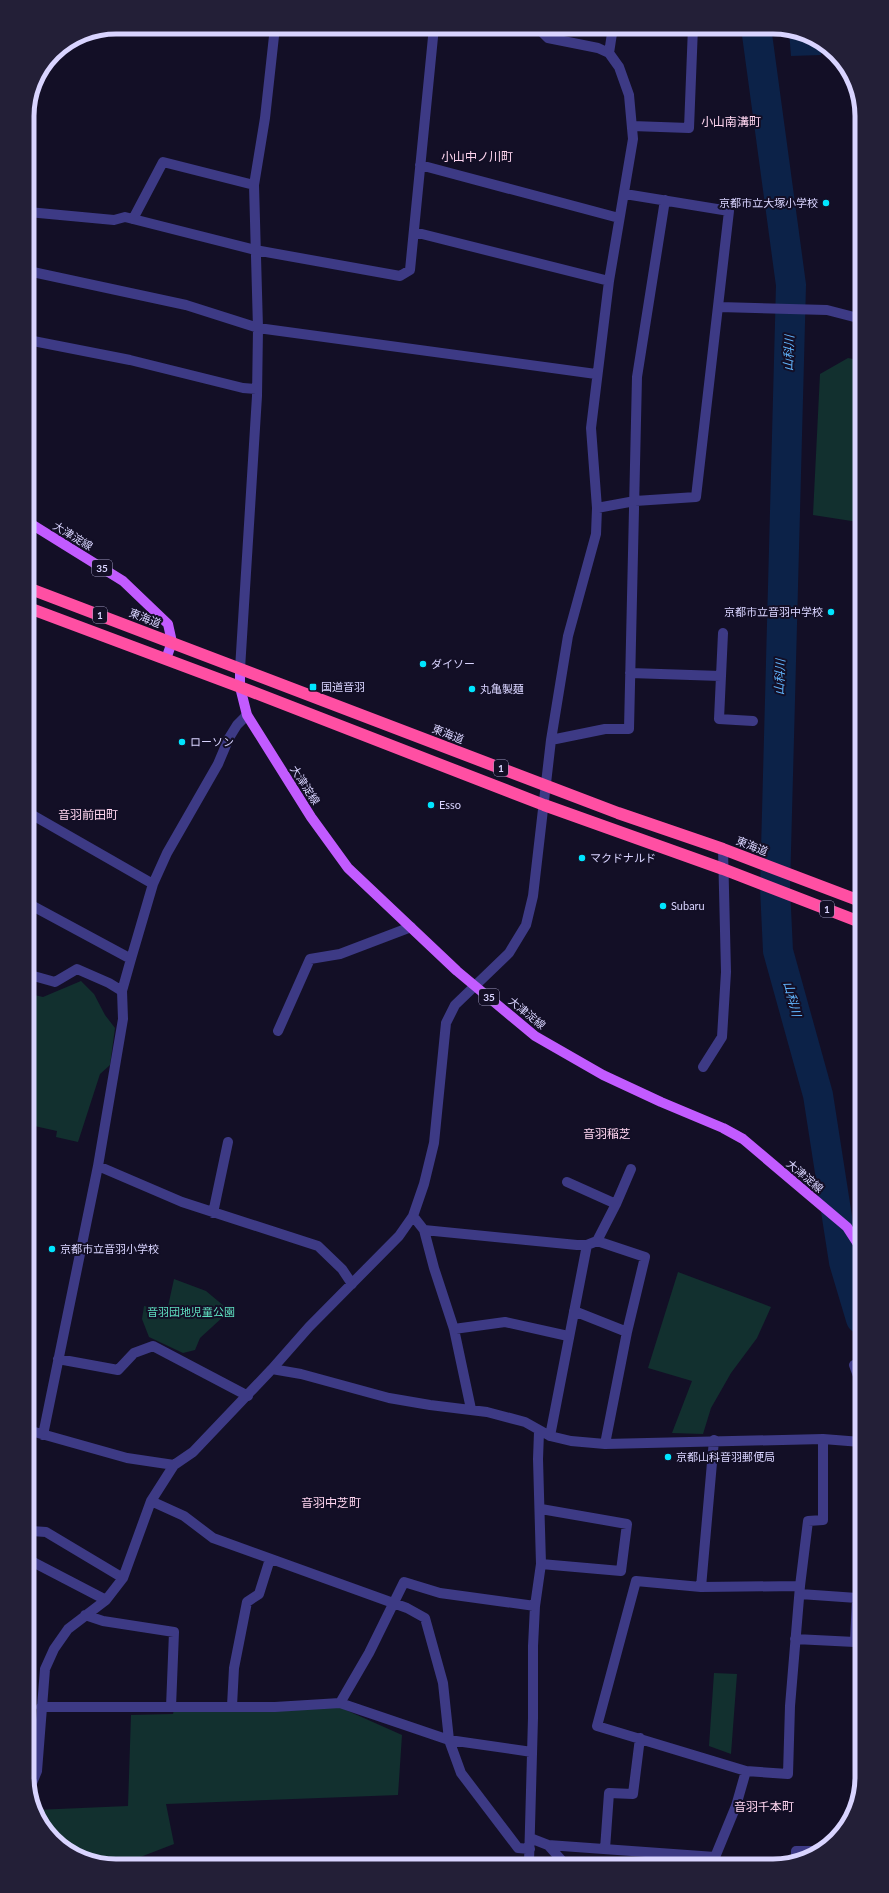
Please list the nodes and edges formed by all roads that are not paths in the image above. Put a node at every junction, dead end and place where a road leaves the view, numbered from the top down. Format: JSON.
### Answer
{"nodes":[{"id":1,"x":274,"y":34,"type":"edge"},
{"id":2,"x":433,"y":34,"type":"edge"},
{"id":3,"x":544,"y":34,"type":"edge"},
{"id":4,"x":613,"y":34,"type":"edge"},
{"id":5,"x":693,"y":34,"type":"edge"},
{"id":6,"x":610,"y":53,"type":"junction"},
{"id":7,"x":632,"y":126,"type":"junction"},
{"id":8,"x":420,"y":166,"type":"junction"},
{"id":9,"x":254,"y":185,"type":"junction"},
{"id":10,"x":625,"y":194,"type":"junction"},
{"id":11,"x":665,"y":200,"type":"junction"},
{"id":12,"x":34,"y":213,"type":"edge"},
{"id":13,"x":619,"y":218,"type":"junction"},
{"id":14,"x":133,"y":219,"type":"junction"},
{"id":15,"x":414,"y":232,"type":"junction"},
{"id":16,"x":255,"y":250,"type":"junction"},
{"id":17,"x":34,"y":272,"type":"edge"},
{"id":18,"x":608,"y":281,"type":"junction"},
{"id":19,"x":718,"y":307,"type":"junction"},
{"id":20,"x":855,"y":317,"type":"edge"},
{"id":21,"x":258,"y":328,"type":"junction"},
{"id":22,"x":34,"y":341,"type":"edge"},
{"id":23,"x":596,"y":374,"type":"junction"},
{"id":24,"x":257,"y":389,"type":"junction"},
{"id":25,"x":634,"y":501,"type":"junction"},
{"id":26,"x":598,"y":508,"type":"junction"},
{"id":27,"x":34,"y":526,"type":"edge"},
{"id":28,"x":34,"y":590,"type":"edge"},
{"id":29,"x":34,"y":610,"type":"edge"},
{"id":30,"x":723,"y":633,"type":"dead end"},
{"id":31,"x":172,"y":642,"type":"junction"},
{"id":32,"x":166,"y":660,"type":"junction"},
{"id":33,"x":240,"y":669,"type":"junction"},
{"id":34,"x":630,"y":673,"type":"junction"},
{"id":35,"x":721,"y":676,"type":"junction"},
{"id":36,"x":240,"y":688,"type":"junction"},
{"id":37,"x":247,"y":716,"type":"junction"},
{"id":38,"x":752,"y":721,"type":"dead end"},
{"id":39,"x":551,"y":740,"type":"junction"},
{"id":40,"x":547,"y":785,"type":"junction"},
{"id":41,"x":544,"y":805,"type":"junction"},
{"id":42,"x":34,"y":816,"type":"edge"},
{"id":43,"x":723,"y":849,"type":"junction"},
{"id":44,"x":723,"y":869,"type":"junction"},
{"id":45,"x":153,"y":884,"type":"junction"},
{"id":46,"x":855,"y":899,"type":"edge"},
{"id":47,"x":34,"y":907,"type":"edge"},
{"id":48,"x":855,"y":920,"type":"edge"},
{"id":49,"x":411,"y":927,"type":"junction"},
{"id":50,"x":130,"y":959,"type":"junction"},
{"id":51,"x":34,"y":976,"type":"edge"},
{"id":52,"x":475,"y":986,"type":"junction"},
{"id":53,"x":122,"y":991,"type":"junction"},
{"id":54,"x":278,"y":1031,"type":"dead end"},
{"id":55,"x":703,"y":1067,"type":"dead end"},
{"id":56,"x":228,"y":1142,"type":"dead end"},
{"id":57,"x":98,"y":1166,"type":"junction"},
{"id":58,"x":631,"y":1169,"type":"dead end"},
{"id":59,"x":567,"y":1182,"type":"dead end"},
{"id":60,"x":616,"y":1204,"type":"junction"},
{"id":61,"x":213,"y":1213,"type":"junction"},
{"id":62,"x":413,"y":1216,"type":"junction"},
{"id":63,"x":424,"y":1230,"type":"junction"},
{"id":64,"x":855,"y":1239,"type":"edge"},
{"id":65,"x":597,"y":1241,"type":"junction"},
{"id":66,"x":587,"y":1245,"type":"junction"},
{"id":67,"x":352,"y":1284,"type":"junction"},
{"id":68,"x":574,"y":1311,"type":"junction"},
{"id":69,"x":454,"y":1329,"type":"junction"},
{"id":70,"x":627,"y":1332,"type":"junction"},
{"id":71,"x":568,"y":1336,"type":"junction"},
{"id":72,"x":58,"y":1359,"type":"junction"},
{"id":73,"x":272,"y":1369,"type":"junction"},
{"id":74,"x":248,"y":1396,"type":"junction"},
{"id":75,"x":471,"y":1409,"type":"junction"},
{"id":76,"x":34,"y":1432,"type":"edge"},
{"id":77,"x":539,"y":1432,"type":"junction"},
{"id":78,"x":43,"y":1435,"type":"junction"},
{"id":79,"x":550,"y":1436,"type":"junction"},
{"id":80,"x":823,"y":1439,"type":"junction"},
{"id":81,"x":714,"y":1440,"type":"junction"},
{"id":82,"x":855,"y":1442,"type":"edge"},
{"id":83,"x":605,"y":1444,"type":"junction"},
{"id":84,"x":174,"y":1465,"type":"junction"},
{"id":85,"x":151,"y":1501,"type":"junction"},
{"id":86,"x":541,"y":1509,"type":"junction"},
{"id":87,"x":34,"y":1531,"type":"edge"},
{"id":88,"x":270,"y":1559,"type":"junction"},
{"id":89,"x":34,"y":1562,"type":"edge"},
{"id":90,"x":541,"y":1564,"type":"junction"},
{"id":91,"x":122,"y":1578,"type":"junction"},
{"id":92,"x":701,"y":1587,"type":"junction"},
{"id":93,"x":800,"y":1590,"type":"junction"},
{"id":94,"x":855,"y":1598,"type":"edge"},
{"id":95,"x":106,"y":1600,"type":"junction"},
{"id":96,"x":392,"y":1604,"type":"junction"},
{"id":97,"x":535,"y":1606,"type":"junction"},
{"id":98,"x":85,"y":1615,"type":"junction"},
{"id":99,"x":795,"y":1639,"type":"junction"},
{"id":100,"x":855,"y":1642,"type":"edge"},
{"id":101,"x":340,"y":1704,"type":"junction"},
{"id":102,"x":232,"y":1706,"type":"junction"},
{"id":103,"x":41,"y":1707,"type":"junction"},
{"id":104,"x":171,"y":1707,"type":"junction"},
{"id":105,"x":640,"y":1738,"type":"junction"},
{"id":106,"x":449,"y":1740,"type":"junction"},
{"id":107,"x":532,"y":1752,"type":"junction"},
{"id":108,"x":746,"y":1771,"type":"junction"},
{"id":109,"x":34,"y":1778,"type":"edge"},
{"id":110,"x":530,"y":1838,"type":"junction"},
{"id":111,"x":548,"y":1845,"type":"junction"},
{"id":112,"x":530,"y":1849,"type":"junction"},
{"id":113,"x":605,"y":1849,"type":"junction"},
{"id":114,"x":808,"y":1851,"type":"edge"},
{"id":115,"x":796,"y":1856,"type":"edge"},
{"id":116,"x":529,"y":1859,"type":"edge"},
{"id":117,"x":560,"y":1859,"type":"edge"},
{"id":118,"x":704,"y":1859,"type":"edge"},
{"id":119,"x":714,"y":1859,"type":"edge"}],
"edges":[{"from":1,"to":9,"type":"street"},
{"from":2,"to":8,"type":"street"},
{"from":3,"to":6,"type":"street"},
{"from":4,"to":6,"type":"street"},
{"from":5,"to":7,"type":"street"},
{"from":6,"to":7,"type":"street"},
{"from":7,"to":10,"type":"street"},
{"from":8,"to":13,"type":"street"},
{"from":8,"to":15,"type":"street"},
{"from":9,"to":14,"type":"street"},
{"from":9,"to":16,"type":"street"},
{"from":10,"to":11,"type":"street"},
{"from":10,"to":13,"type":"street"},
{"from":11,"to":19,"type":"street"},
{"from":11,"to":25,"type":"street"},
{"from":12,"to":14,"type":"street"},
{"from":13,"to":18,"type":"street"},
{"from":14,"to":16,"type":"street"},
{"from":15,"to":16,"type":"street"},
{"from":15,"to":18,"type":"street"},
{"from":16,"to":21,"type":"street"},
{"from":17,"to":21,"type":"street"},
{"from":18,"to":23,"type":"street"},
{"from":19,"to":20,"type":"street"},
{"from":19,"to":25,"type":"street"},
{"from":21,"to":23,"type":"street"},
{"from":21,"to":24,"type":"street"},
{"from":22,"to":24,"type":"street"},
{"from":23,"to":26,"type":"street"},
{"from":24,"to":33,"type":"street"},
{"from":25,"to":26,"type":"street"},
{"from":25,"to":34,"type":"street"},
{"from":26,"to":39,"type":"street"},
{"from":27,"to":31,"type":"main road","name":"大津淀線","number":"35"},
{"from":28,"to":31,"type":"highway","name":"東海道","number":"1"},
{"from":29,"to":32,"type":"highway","number":"1"},
{"from":30,"to":35,"type":"street"},
{"from":31,"to":32,"type":"main road"},
{"from":31,"to":33,"type":"highway","name":"東海道","number":"1"},
{"from":32,"to":36,"type":"highway","number":"1"},
{"from":33,"to":36,"type":"main road","name":"大津淀線","number":"35"},
{"from":33,"to":40,"type":"highway","name":"東海道","number":"1"},
{"from":34,"to":35,"type":"street"},
{"from":34,"to":39,"type":"street"},
{"from":35,"to":38,"type":"street"},
{"from":36,"to":37,"type":"main road","name":"大津淀線","number":"35"},
{"from":36,"to":41,"type":"highway","number":"1"},
{"from":37,"to":45,"type":"street"},
{"from":37,"to":49,"type":"main road","name":"大津淀線","number":"35"},
{"from":39,"to":40,"type":"street"},
{"from":40,"to":41,"type":"street"},
{"from":40,"to":43,"type":"highway","name":"東海道","number":"1"},
{"from":41,"to":44,"type":"highway","number":"1"},
{"from":41,"to":52,"type":"street"},
{"from":42,"to":45,"type":"street"},
{"from":43,"to":44,"type":"street"},
{"from":43,"to":46,"type":"highway","name":"東海道","number":"1"},
{"from":44,"to":48,"type":"highway","number":"1"},
{"from":44,"to":55,"type":"street"},
{"from":45,"to":50,"type":"street"},
{"from":47,"to":50,"type":"street"},
{"from":49,"to":52,"type":"main road","name":"大津淀線","number":"35"},
{"from":49,"to":54,"type":"street"},
{"from":50,"to":53,"type":"street"},
{"from":51,"to":53,"type":"street"},
{"from":52,"to":62,"type":"street"},
{"from":52,"to":64,"type":"main road","name":"大津淀線","number":"35"},
{"from":53,"to":57,"type":"street"},
{"from":56,"to":61,"type":"street"},
{"from":57,"to":61,"type":"street"},
{"from":57,"to":72,"type":"street"},
{"from":58,"to":60,"type":"street"},
{"from":59,"to":60,"type":"street"},
{"from":60,"to":65,"type":"street"},
{"from":61,"to":67,"type":"street"},
{"from":62,"to":63,"type":"street"},
{"from":62,"to":67,"type":"street"},
{"from":63,"to":66,"type":"street"},
{"from":63,"to":69,"type":"street"},
{"from":65,"to":66,"type":"street"},
{"from":65,"to":70,"type":"street"},
{"from":66,"to":68,"type":"street"},
{"from":67,"to":73,"type":"street"},
{"from":68,"to":70,"type":"street"},
{"from":68,"to":71,"type":"street"},
{"from":69,"to":71,"type":"street"},
{"from":69,"to":75,"type":"street"},
{"from":70,"to":83,"type":"street"},
{"from":71,"to":79,"type":"street"},
{"from":72,"to":74,"type":"street"},
{"from":72,"to":78,"type":"street"},
{"from":73,"to":74,"type":"street"},
{"from":73,"to":75,"type":"street"},
{"from":74,"to":84,"type":"street"},
{"from":75,"to":77,"type":"street"},
{"from":76,"to":78,"type":"street"},
{"from":77,"to":79,"type":"street"},
{"from":77,"to":86,"type":"street"},
{"from":78,"to":84,"type":"street"},
{"from":79,"to":83,"type":"street"},
{"from":80,"to":81,"type":"street"},
{"from":80,"to":82,"type":"street"},
{"from":80,"to":93,"type":"street"},
{"from":81,"to":83,"type":"street"},
{"from":81,"to":92,"type":"street"},
{"from":84,"to":85,"type":"street"},
{"from":85,"to":88,"type":"street"},
{"from":85,"to":91,"type":"street"},
{"from":86,"to":90,"type":"street"},
{"from":86,"to":90,"type":"street"},
{"from":87,"to":91,"type":"street"},
{"from":88,"to":96,"type":"street"},
{"from":88,"to":102,"type":"street"},
{"from":89,"to":95,"type":"street"},
{"from":90,"to":97,"type":"street"},
{"from":91,"to":95,"type":"street"},
{"from":92,"to":93,"type":"street"},
{"from":92,"to":105,"type":"street"},
{"from":93,"to":94,"type":"street"},
{"from":93,"to":99,"type":"street"},
{"from":95,"to":98,"type":"street"},
{"from":96,"to":97,"type":"street"},
{"from":96,"to":101,"type":"street"},
{"from":96,"to":106,"type":"street"},
{"from":97,"to":107,"type":"street"},
{"from":98,"to":103,"type":"street"},
{"from":98,"to":104,"type":"street"},
{"from":99,"to":100,"type":"street"},
{"from":99,"to":108,"type":"street"},
{"from":101,"to":102,"type":"street"},
{"from":101,"to":106,"type":"street"},
{"from":102,"to":104,"type":"street"},
{"from":103,"to":104,"type":"street"},
{"from":103,"to":109,"type":"street"},
{"from":105,"to":108,"type":"street"},
{"from":105,"to":113,"type":"street"},
{"from":106,"to":107,"type":"street"},
{"from":106,"to":112,"type":"street"},
{"from":107,"to":110,"type":"street"},
{"from":108,"to":119,"type":"street"},
{"from":110,"to":111,"type":"street"},
{"from":110,"to":112,"type":"street"},
{"from":111,"to":113,"type":"street"},
{"from":111,"to":117,"type":"street"},
{"from":112,"to":116,"type":"street"},
{"from":113,"to":118,"type":"street"},
{"from":114,"to":115,"type":"street"}]}
